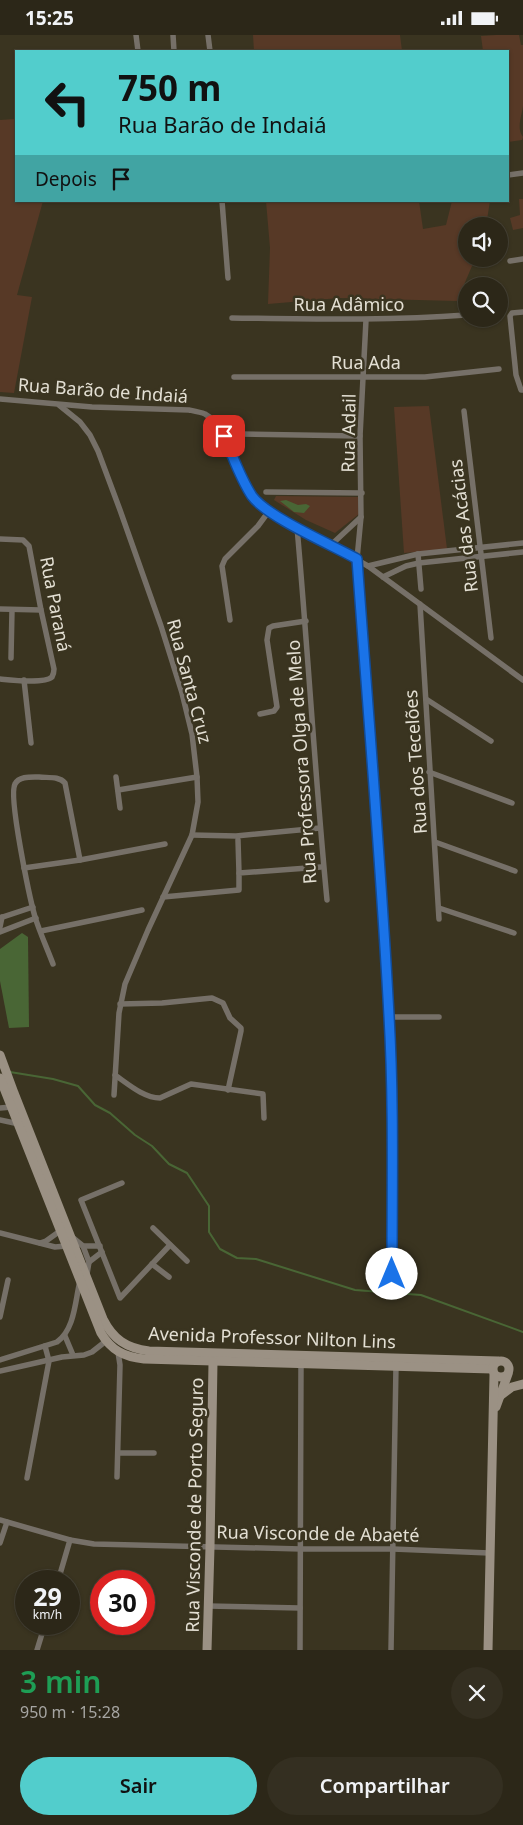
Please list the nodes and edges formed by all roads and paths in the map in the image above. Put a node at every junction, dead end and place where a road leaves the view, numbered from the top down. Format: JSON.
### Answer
{"nodes":[{"id":1,"x":136,"y":35,"type":"edge"},
{"id":2,"x":173,"y":35,"type":"edge"},
{"id":3,"x":208,"y":35,"type":"edge"},
{"id":4,"x":138,"y":50,"type":"edge"},
{"id":5,"x":174,"y":50,"type":"edge"},
{"id":6,"x":210,"y":50,"type":"edge"},
{"id":7,"x":523,"y":173,"type":"edge"},
{"id":8,"x":509,"y":175,"type":"edge"},
{"id":9,"x":222,"y":202,"type":"edge"},
{"id":10,"x":523,"y":259,"type":"edge"},
{"id":11,"x":510,"y":261,"type":"dead end"},
{"id":12,"x":228,"y":278,"type":"dead end"},
{"id":13,"x":523,"y":312,"type":"edge"},
{"id":14,"x":458,"y":316,"type":"edge"},
{"id":15,"x":232,"y":319,"type":"dead end"},
{"id":16,"x":366,"y":320,"type":"junction"},
{"id":17,"x":499,"y":369,"type":"dead end"},
{"id":18,"x":234,"y":377,"type":"dead end"},
{"id":19,"x":364,"y":377,"type":"junction"},
{"id":20,"x":523,"y":390,"type":"edge"},
{"id":21,"x":0,"y":399,"type":"edge"},
{"id":22,"x":60,"y":405,"type":"junction"},
{"id":23,"x":464,"y":411,"type":"dead end"},
{"id":24,"x":240,"y":434,"type":"dead end"},
{"id":25,"x":360,"y":436,"type":"junction"},
{"id":26,"x":266,"y":492,"type":"dead end"},
{"id":27,"x":362,"y":493,"type":"junction"},
{"id":28,"x":269,"y":511,"type":"junction"},
{"id":29,"x":361,"y":517,"type":"junction"},
{"id":30,"x":297,"y":527,"type":"junction"},
{"id":31,"x":0,"y":539,"type":"edge"},
{"id":32,"x":523,"y":543,"type":"edge"},
{"id":33,"x":331,"y":545,"type":"junction"},
{"id":34,"x":480,"y":548,"type":"junction"},
{"id":35,"x":523,"y":552,"type":"edge"},
{"id":36,"x":418,"y":554,"type":"junction"},
{"id":37,"x":482,"y":557,"type":"junction"},
{"id":38,"x":357,"y":559,"type":"junction"},
{"id":39,"x":419,"y":563,"type":"junction"},
{"id":40,"x":368,"y":566,"type":"junction"},
{"id":41,"x":383,"y":577,"type":"junction"},
{"id":42,"x":421,"y":589,"type":"dead end"},
{"id":43,"x":420,"y":604,"type":"junction"},
{"id":44,"x":0,"y":609,"type":"edge"},
{"id":45,"x":12,"y":610,"type":"junction"},
{"id":46,"x":41,"y":611,"type":"junction"},
{"id":47,"x":230,"y":620,"type":"dead end"},
{"id":48,"x":306,"y":621,"type":"junction"},
{"id":49,"x":491,"y":638,"type":"dead end"},
{"id":50,"x":11,"y":658,"type":"dead end"},
{"id":51,"x":0,"y":679,"type":"edge"},
{"id":52,"x":24,"y":680,"type":"junction"},
{"id":53,"x":523,"y":681,"type":"edge"},
{"id":54,"x":426,"y":699,"type":"junction"},
{"id":55,"x":260,"y":714,"type":"dead end"},
{"id":56,"x":491,"y":741,"type":"dead end"},
{"id":57,"x":32,"y":743,"type":"dead end"},
{"id":58,"x":429,"y":772,"type":"junction"},
{"id":59,"x":116,"y":777,"type":"dead end"},
{"id":60,"x":197,"y":777,"type":"junction"},
{"id":61,"x":118,"y":790,"type":"junction"},
{"id":62,"x":512,"y":803,"type":"dead end"},
{"id":63,"x":120,"y":808,"type":"dead end"},
{"id":64,"x":320,"y":828,"type":"junction"},
{"id":65,"x":192,"y":835,"type":"junction"},
{"id":66,"x":238,"y":839,"type":"dead end"},
{"id":67,"x":435,"y":842,"type":"junction"},
{"id":68,"x":165,"y":844,"type":"dead end"},
{"id":69,"x":80,"y":859,"type":"junction"},
{"id":70,"x":24,"y":867,"type":"junction"},
{"id":71,"x":322,"y":867,"type":"dead end"},
{"id":72,"x":516,"y":871,"type":"dead end"},
{"id":73,"x":239,"y":873,"type":"junction"},
{"id":74,"x":163,"y":897,"type":"junction"},
{"id":75,"x":327,"y":900,"type":"dead end"},
{"id":76,"x":33,"y":907,"type":"junction"},
{"id":77,"x":439,"y":908,"type":"junction"},
{"id":78,"x":142,"y":910,"type":"dead end"},
{"id":79,"x":1,"y":917,"type":"edge"},
{"id":80,"x":36,"y":918,"type":"junction"},
{"id":81,"x":439,"y":919,"type":"dead end"},
{"id":82,"x":0,"y":927,"type":"edge"},
{"id":83,"x":41,"y":931,"type":"junction"},
{"id":84,"x":0,"y":932,"type":"edge"},
{"id":85,"x":514,"y":933,"type":"dead end"},
{"id":86,"x":53,"y":964,"type":"dead end"},
{"id":87,"x":120,"y":1004,"type":"junction"},
{"id":88,"x":389,"y":1017,"type":"junction"},
{"id":89,"x":439,"y":1017,"type":"dead end"},
{"id":90,"x":0,"y":1055,"type":"edge"},
{"id":91,"x":115,"y":1075,"type":"junction"},
{"id":92,"x":4,"y":1077,"type":"edge"},
{"id":93,"x":228,"y":1090,"type":"junction"},
{"id":94,"x":2,"y":1091,"type":"edge"},
{"id":95,"x":114,"y":1095,"type":"dead end"},
{"id":96,"x":7,"y":1102,"type":"edge"},
{"id":97,"x":0,"y":1108,"type":"edge"},
{"id":98,"x":264,"y":1118,"type":"dead end"},
{"id":99,"x":0,"y":1120,"type":"edge"},
{"id":100,"x":19,"y":1124,"type":"junction"},
{"id":101,"x":122,"y":1183,"type":"dead end"},
{"id":102,"x":153,"y":1228,"type":"dead end"},
{"id":103,"x":60,"y":1231,"type":"junction"},
{"id":104,"x":0,"y":1233,"type":"edge"},
{"id":105,"x":71,"y":1236,"type":"junction"},
{"id":106,"x":40,"y":1243,"type":"junction"},
{"id":107,"x":170,"y":1245,"type":"junction"},
{"id":108,"x":66,"y":1246,"type":"junction"},
{"id":109,"x":83,"y":1246,"type":"junction"},
{"id":110,"x":101,"y":1249,"type":"junction"},
{"id":111,"x":187,"y":1261,"type":"dead end"},
{"id":112,"x":90,"y":1262,"type":"junction"},
{"id":113,"x":152,"y":1264,"type":"junction"},
{"id":114,"x":392,"y":1274,"type":"dead end"},
{"id":115,"x":169,"y":1277,"type":"dead end"},
{"id":116,"x":83,"y":1278,"type":"junction"},
{"id":117,"x":8,"y":1280,"type":"dead end"},
{"id":118,"x":0,"y":1317,"type":"edge"},
{"id":119,"x":64,"y":1337,"type":"junction"},
{"id":120,"x":106,"y":1341,"type":"junction"},
{"id":121,"x":45,"y":1346,"type":"junction"},
{"id":122,"x":118,"y":1352,"type":"junction"},
{"id":123,"x":22,"y":1353,"type":"junction"},
{"id":124,"x":73,"y":1355,"type":"junction"},
{"id":125,"x":0,"y":1360,"type":"edge"},
{"id":126,"x":48,"y":1361,"type":"junction"},
{"id":127,"x":213,"y":1361,"type":"junction"},
{"id":128,"x":498,"y":1361,"type":"junction"},
{"id":129,"x":301,"y":1364,"type":"junction"},
{"id":130,"x":26,"y":1365,"type":"junction"},
{"id":131,"x":396,"y":1366,"type":"junction"},
{"id":132,"x":0,"y":1371,"type":"edge"},
{"id":133,"x":493,"y":1372,"type":"junction"},
{"id":134,"x":508,"y":1374,"type":"junction"},
{"id":135,"x":523,"y":1384,"type":"edge"},
{"id":136,"x":500,"y":1396,"type":"junction"},
{"id":137,"x":494,"y":1415,"type":"junction"},
{"id":138,"x":118,"y":1453,"type":"junction"},
{"id":139,"x":154,"y":1453,"type":"dead end"},
{"id":140,"x":117,"y":1477,"type":"dead end"},
{"id":141,"x":27,"y":1479,"type":"dead end"},
{"id":142,"x":3,"y":1521,"type":"edge"},
{"id":143,"x":70,"y":1540,"type":"junction"},
{"id":144,"x":0,"y":1543,"type":"edge"},
{"id":145,"x":210,"y":1547,"type":"junction"},
{"id":146,"x":301,"y":1549,"type":"junction"},
{"id":147,"x":394,"y":1549,"type":"junction"},
{"id":148,"x":489,"y":1553,"type":"junction"},
{"id":149,"x":61,"y":1570,"type":"edge"},
{"id":150,"x":208,"y":1606,"type":"junction"},
{"id":151,"x":300,"y":1608,"type":"junction"},
{"id":152,"x":42,"y":1635,"type":"edge"},
{"id":153,"x":37,"y":1650,"type":"edge"},
{"id":154,"x":207,"y":1650,"type":"edge"},
{"id":155,"x":300,"y":1650,"type":"edge"},
{"id":156,"x":391,"y":1650,"type":"edge"},
{"id":157,"x":488,"y":1650,"type":"edge"}],
"edges":[{"from":1,"to":4,"type":"street"},
{"from":2,"to":5,"type":"street"},
{"from":3,"to":6,"type":"street"},
{"from":7,"to":8,"type":"street"},
{"from":9,"to":12,"type":"street"},
{"from":10,"to":11,"type":"street"},
{"from":13,"to":20,"type":"street"},
{"from":14,"to":16,"type":"street","name":"Rua Adâmico"},
{"from":15,"to":16,"type":"street","name":"Rua Adâmico"},
{"from":16,"to":19,"type":"street","name":"Rua Adail"},
{"from":17,"to":19,"type":"street","name":"Rua Ada"},
{"from":18,"to":19,"type":"street","name":"Rua Ada"},
{"from":19,"to":25,"type":"street","name":"Rua Adail"},
{"from":21,"to":22,"type":"street","name":"Rua Barão de Indaiá"},
{"from":22,"to":28,"type":"street","name":"Rua Barão de Indaiá"},
{"from":22,"to":60,"type":"street","name":"Rua Santa Cruz"},
{"from":23,"to":34,"type":"street","name":"Rua das Acácias"},
{"from":24,"to":25,"type":"street"},
{"from":25,"to":27,"type":"street","name":"Rua Adail"},
{"from":26,"to":27,"type":"street"},
{"from":27,"to":29,"type":"street","name":"Rua Adail"},
{"from":28,"to":30,"type":"street","name":"Rua Barão de Indaiá"},
{"from":28,"to":47,"type":"street"},
{"from":29,"to":33,"type":"street"},
{"from":29,"to":38,"type":"street","name":"Rua Adail"},
{"from":30,"to":33,"type":"street","name":"Rua Barão de Indaiá"},
{"from":30,"to":48,"type":"street","name":"Rua Professora Olga de Melo"},
{"from":31,"to":46,"type":"street","name":"Rua Paraná"},
{"from":32,"to":34,"type":"street"},
{"from":33,"to":38,"type":"street","name":"Rua Barão de Indaiá"},
{"from":34,"to":36,"type":"street"},
{"from":34,"to":37,"type":"street","name":"Rua das Acácias"},
{"from":35,"to":37,"type":"street"},
{"from":36,"to":39,"type":"street"},
{"from":36,"to":40,"type":"street"},
{"from":37,"to":39,"type":"street"},
{"from":37,"to":49,"type":"street","name":"Rua das Acácias"},
{"from":38,"to":40,"type":"street","name":"Rua Barão de Indaiá"},
{"from":38,"to":88,"type":"street","name":"Rua Adail"},
{"from":39,"to":41,"type":"street"},
{"from":39,"to":42,"type":"street"},
{"from":40,"to":41,"type":"street","name":"Rua Barão de Indaiá"},
{"from":41,"to":43,"type":"street","name":"Rua Barão de Indaiá"},
{"from":43,"to":53,"type":"street","name":"Rua Barão de Indaiá"},
{"from":43,"to":54,"type":"street","name":"Rua dos Tecelões"},
{"from":44,"to":45,"type":"street"},
{"from":45,"to":46,"type":"street"},
{"from":45,"to":50,"type":"street"},
{"from":46,"to":52,"type":"street","name":"Rua Paraná"},
{"from":48,"to":55,"type":"street","name":"Rua Professora Olga de Melo"},
{"from":48,"to":64,"type":"street","name":"Rua Professora Olga de Melo"},
{"from":51,"to":52,"type":"street"},
{"from":52,"to":57,"type":"street"},
{"from":54,"to":56,"type":"street"},
{"from":54,"to":58,"type":"street","name":"Rua dos Tecelões"},
{"from":58,"to":62,"type":"street"},
{"from":58,"to":67,"type":"street","name":"Rua dos Tecelões"},
{"from":59,"to":61,"type":"street"},
{"from":60,"to":61,"type":"street"},
{"from":60,"to":65,"type":"street","name":"Rua Santa Cruz"},
{"from":61,"to":63,"type":"street"},
{"from":64,"to":65,"type":"street"},
{"from":64,"to":75,"type":"street","name":"Rua Professora Olga de Melo"},
{"from":65,"to":74,"type":"street","name":"Rua Santa Cruz"},
{"from":66,"to":73,"type":"street"},
{"from":67,"to":72,"type":"street"},
{"from":67,"to":77,"type":"street","name":"Rua dos Tecelões"},
{"from":68,"to":69,"type":"street"},
{"from":69,"to":70,"type":"street"},
{"from":69,"to":70,"type":"street"},
{"from":70,"to":76,"type":"street"},
{"from":71,"to":73,"type":"street"},
{"from":73,"to":74,"type":"street"},
{"from":74,"to":87,"type":"street","name":"Rua Santa Cruz"},
{"from":76,"to":79,"type":"street"},
{"from":76,"to":80,"type":"street"},
{"from":77,"to":81,"type":"street","name":"Rua dos Tecelões"},
{"from":77,"to":85,"type":"street"},
{"from":78,"to":83,"type":"street"},
{"from":79,"to":82,"type":"street"},
{"from":80,"to":83,"type":"street"},
{"from":80,"to":84,"type":"street"},
{"from":83,"to":86,"type":"street"},
{"from":87,"to":91,"type":"street","name":"Rua Santa Cruz"},
{"from":87,"to":93,"type":"street"},
{"from":88,"to":89,"type":"street"},
{"from":88,"to":114,"type":"street","name":"Rua Adail"},
{"from":90,"to":92,"type":"main road","name":"Avenida Professor Nilton Lins"},
{"from":91,"to":93,"type":"street"},
{"from":91,"to":95,"type":"street","name":"Rua Santa Cruz"},
{"from":92,"to":94,"type":"main road","name":"Avenida Professor Nilton Lins"},
{"from":92,"to":105,"type":"main road","name":"Avenida Professor Nilton Lins"},
{"from":93,"to":98,"type":"street"},
{"from":94,"to":96,"type":"main road","name":"Avenida Professor Nilton Lins"},
{"from":96,"to":97,"type":"street"},
{"from":96,"to":100,"type":"main road","name":"Avenida Professor Nilton Lins"},
{"from":99,"to":100,"type":"street"},
{"from":100,"to":103,"type":"main road","name":"Avenida Professor Nilton Lins"},
{"from":101,"to":110,"type":"street"},
{"from":102,"to":107,"type":"street"},
{"from":103,"to":106,"type":"street"},
{"from":103,"to":108,"type":"main road","name":"Avenida Professor Nilton Lins"},
{"from":104,"to":106,"type":"street"},
{"from":105,"to":109,"type":"street"},
{"from":105,"to":116,"type":"main road","name":"Avenida Professor Nilton Lins"},
{"from":106,"to":108,"type":"street"},
{"from":107,"to":111,"type":"street"},
{"from":107,"to":113,"type":"street"},
{"from":108,"to":116,"type":"main road","name":"Avenida Professor Nilton Lins"},
{"from":109,"to":110,"type":"street"},
{"from":109,"to":112,"type":"street"},
{"from":110,"to":112,"type":"street"},
{"from":110,"to":113,"type":"street"},
{"from":112,"to":116,"type":"street"},
{"from":113,"to":115,"type":"street"},
{"from":116,"to":119,"type":"street"},
{"from":116,"to":120,"type":"main road","name":"Avenida Professor Nilton Lins"},
{"from":116,"to":128,"type":"main road","name":"Avenida Professor Nilton Lins"},
{"from":117,"to":118,"type":"street"},
{"from":119,"to":121,"type":"street"},
{"from":119,"to":124,"type":"street"},
{"from":120,"to":122,"type":"main road","name":"Avenida Professor Nilton Lins"},
{"from":120,"to":124,"type":"street"},
{"from":121,"to":123,"type":"street"},
{"from":121,"to":126,"type":"street"},
{"from":122,"to":127,"type":"main road","name":"Avenida Professor Nilton Lins"},
{"from":122,"to":138,"type":"street"},
{"from":123,"to":125,"type":"street"},
{"from":123,"to":130,"type":"street"},
{"from":124,"to":126,"type":"street"},
{"from":126,"to":130,"type":"street"},
{"from":126,"to":141,"type":"street"},
{"from":127,"to":129,"type":"main road","name":"Avenida Professor Nilton Lins"},
{"from":127,"to":145,"type":"main road","name":"Rua Visconde de Porto Seguro"},
{"from":128,"to":133,"type":"main road"},
{"from":128,"to":134,"type":"main road"},
{"from":129,"to":131,"type":"main road","name":"Avenida Professor Nilton Lins"},
{"from":129,"to":146,"type":"street"},
{"from":130,"to":132,"type":"street"},
{"from":131,"to":133,"type":"main road","name":"Avenida Professor Nilton Lins"},
{"from":131,"to":147,"type":"street"},
{"from":133,"to":134,"type":"main road"},
{"from":133,"to":137,"type":"main road"},
{"from":134,"to":136,"type":"main road"},
{"from":135,"to":136,"type":"main road"},
{"from":136,"to":137,"type":"main road"},
{"from":137,"to":148,"type":"main road"},
{"from":138,"to":139,"type":"street"},
{"from":138,"to":140,"type":"street"},
{"from":142,"to":143,"type":"street","name":"Rua Visconde de Abaeté"},
{"from":142,"to":144,"type":"street"},
{"from":143,"to":145,"type":"street","name":"Rua Visconde de Abaeté"},
{"from":143,"to":149,"type":"street"},
{"from":145,"to":146,"type":"street","name":"Rua Visconde de Abaeté"},
{"from":145,"to":150,"type":"main road","name":"Rua Visconde de Porto Seguro"},
{"from":146,"to":147,"type":"street","name":"Rua Visconde de Abaeté"},
{"from":146,"to":151,"type":"street"},
{"from":147,"to":148,"type":"street","name":"Rua Visconde de Abaeté"},
{"from":147,"to":156,"type":"street"},
{"from":148,"to":157,"type":"main road"},
{"from":150,"to":151,"type":"street"},
{"from":150,"to":154,"type":"main road","name":"Rua Visconde de Porto Seguro"},
{"from":151,"to":155,"type":"street"},
{"from":152,"to":153,"type":"street"}]}
